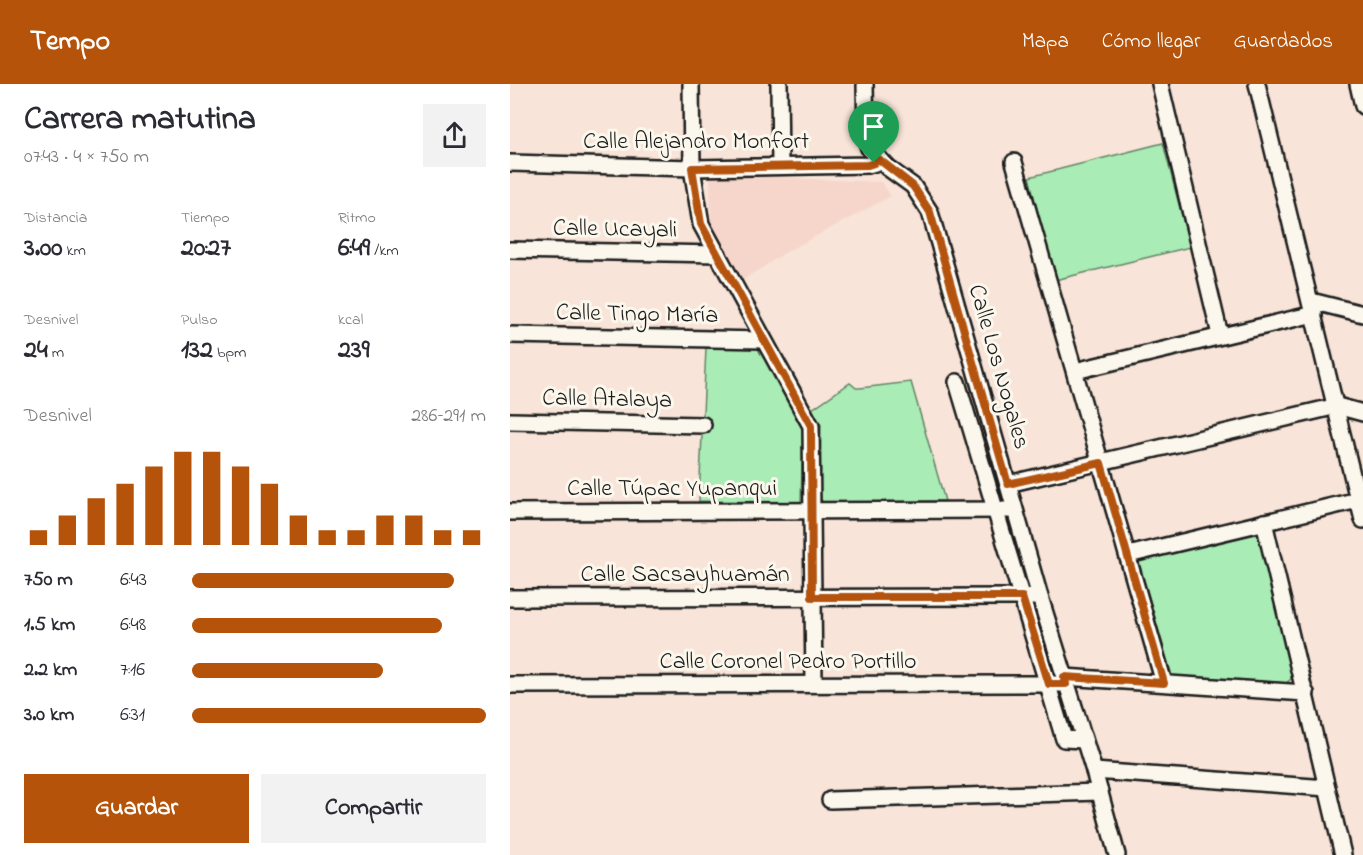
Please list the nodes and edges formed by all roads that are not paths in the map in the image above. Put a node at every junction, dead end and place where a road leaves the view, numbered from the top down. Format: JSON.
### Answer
{"nodes":[{"id":1,"x":691,"y":84,"type":"edge"},
{"id":2,"x":779,"y":84,"type":"edge"},
{"id":3,"x":865,"y":84,"type":"edge"},
{"id":4,"x":1160,"y":84,"type":"edge"},
{"id":5,"x":1257,"y":84,"type":"edge"},
{"id":6,"x":1358,"y":84,"type":"edge"},
{"id":7,"x":1363,"y":106,"type":"edge"},
{"id":8,"x":876,"y":157,"type":"junction"},
{"id":9,"x":1014,"y":162,"type":"dead end"},
{"id":10,"x":510,"y":163,"type":"edge"},
{"id":11,"x":780,"y":166,"type":"junction"},
{"id":12,"x":692,"y":168,"type":"junction"},
{"id":13,"x":510,"y":250,"type":"edge"},
{"id":14,"x":718,"y":254,"type":"junction"},
{"id":15,"x":1312,"y":307,"type":"junction"},
{"id":16,"x":1363,"y":314,"type":"edge"},
{"id":17,"x":510,"y":335,"type":"edge"},
{"id":18,"x":1220,"y":335,"type":"junction"},
{"id":19,"x":764,"y":340,"type":"junction"},
{"id":20,"x":1075,"y":371,"type":"junction"},
{"id":21,"x":957,"y":382,"type":"dead end"},
{"id":22,"x":1337,"y":406,"type":"junction"},
{"id":23,"x":1363,"y":413,"type":"edge"},
{"id":24,"x":510,"y":421,"type":"edge"},
{"id":25,"x":703,"y":425,"type":"dead end"},
{"id":26,"x":1101,"y":463,"type":"junction"},
{"id":27,"x":1008,"y":484,"type":"junction"},
{"id":28,"x":1358,"y":500,"type":"junction"},
{"id":29,"x":811,"y":510,"type":"junction"},
{"id":30,"x":996,"y":510,"type":"junction"},
{"id":31,"x":1014,"y":510,"type":"junction"},
{"id":32,"x":510,"y":513,"type":"edge"},
{"id":33,"x":1363,"y":520,"type":"edge"},
{"id":34,"x":1264,"y":522,"type":"junction"},
{"id":35,"x":1128,"y":555,"type":"junction"},
{"id":36,"x":812,"y":597,"type":"junction"},
{"id":37,"x":1022,"y":597,"type":"junction"},
{"id":38,"x":1040,"y":597,"type":"junction"},
{"id":39,"x":510,"y":598,"type":"edge"},
{"id":40,"x":1065,"y":680,"type":"junction"},
{"id":41,"x":1164,"y":683,"type":"junction"},
{"id":42,"x":814,"y":684,"type":"junction"},
{"id":43,"x":1049,"y":684,"type":"junction"},
{"id":44,"x":510,"y":685,"type":"edge"},
{"id":45,"x":1306,"y":693,"type":"junction"},
{"id":46,"x":1084,"y":740,"type":"junction"},
{"id":47,"x":1094,"y":771,"type":"junction"},
{"id":48,"x":1327,"y":788,"type":"junction"},
{"id":49,"x":1100,"y":792,"type":"junction"},
{"id":50,"x":830,"y":800,"type":"dead end"},
{"id":51,"x":1117,"y":855,"type":"edge"},
{"id":52,"x":1343,"y":855,"type":"edge"}],
"edges":[{"from":1,"to":12,"type":"street"},
{"from":2,"to":11,"type":"street"},
{"from":3,"to":8,"type":"street"},
{"from":4,"to":18,"type":"street"},
{"from":5,"to":15,"type":"street"},
{"from":6,"to":7,"type":"street"},
{"from":8,"to":11,"type":"street","name":"Calle Alejandro Monfort"},
{"from":8,"to":27,"type":"street","name":"Calle Los Nogales"},
{"from":9,"to":20,"type":"street"},
{"from":10,"to":12,"type":"street","name":"Calle Alejandro Monfort"},
{"from":11,"to":12,"type":"street","name":"Calle Alejandro Monfort"},
{"from":12,"to":14,"type":"street"},
{"from":13,"to":14,"type":"street","name":"Calle Ucayali"},
{"from":14,"to":19,"type":"street"},
{"from":15,"to":16,"type":"street"},
{"from":15,"to":18,"type":"street"},
{"from":15,"to":22,"type":"street"},
{"from":17,"to":19,"type":"street","name":"Calle Tingo María"},
{"from":18,"to":20,"type":"street"},
{"from":19,"to":29,"type":"street"},
{"from":20,"to":26,"type":"street"},
{"from":21,"to":30,"type":"street"},
{"from":22,"to":23,"type":"street"},
{"from":22,"to":26,"type":"street"},
{"from":22,"to":28,"type":"street"},
{"from":24,"to":25,"type":"street","name":"Calle Atalaya"},
{"from":26,"to":27,"type":"street"},
{"from":26,"to":35,"type":"street"},
{"from":27,"to":31,"type":"street","name":"Calle Los Nogales"},
{"from":28,"to":33,"type":"street"},
{"from":28,"to":34,"type":"street"},
{"from":29,"to":30,"type":"street","name":"Calle Túpac Yupanqui"},
{"from":29,"to":32,"type":"street","name":"Calle Túpac Yupanqui"},
{"from":29,"to":36,"type":"street"},
{"from":30,"to":31,"type":"street","name":"Calle Túpac Yupanqui"},
{"from":30,"to":37,"type":"street"},
{"from":31,"to":38,"type":"street","name":"Calle Los Nogales"},
{"from":34,"to":35,"type":"street"},
{"from":34,"to":45,"type":"street"},
{"from":35,"to":41,"type":"street"},
{"from":36,"to":37,"type":"street","name":"Calle Sacsayhuamán"},
{"from":36,"to":39,"type":"street","name":"Calle Sacsayhuamán"},
{"from":36,"to":42,"type":"street"},
{"from":37,"to":38,"type":"street","name":"Calle Sacsayhuamán"},
{"from":37,"to":43,"type":"street"},
{"from":38,"to":40,"type":"street","name":"Calle Los Nogales"},
{"from":40,"to":41,"type":"street","name":"Calle Coronel Pedro Portillo"},
{"from":40,"to":43,"type":"street","name":"Calle Coronel Pedro Portillo"},
{"from":40,"to":46,"type":"street","name":"Calle Los Nogales"},
{"from":41,"to":45,"type":"street","name":"Calle Coronel Pedro Portillo"},
{"from":42,"to":43,"type":"street","name":"Calle Coronel Pedro Portillo"},
{"from":42,"to":44,"type":"street","name":"Calle Coronel Pedro Portillo"},
{"from":43,"to":46,"type":"street"},
{"from":45,"to":48,"type":"street"},
{"from":46,"to":47,"type":"street","name":"Calle Los Nogales"},
{"from":47,"to":48,"type":"street"},
{"from":47,"to":49,"type":"street","name":"Calle Los Nogales"},
{"from":48,"to":52,"type":"street"},
{"from":49,"to":50,"type":"street"},
{"from":49,"to":51,"type":"street","name":"Calle Los Nogales"}]}
